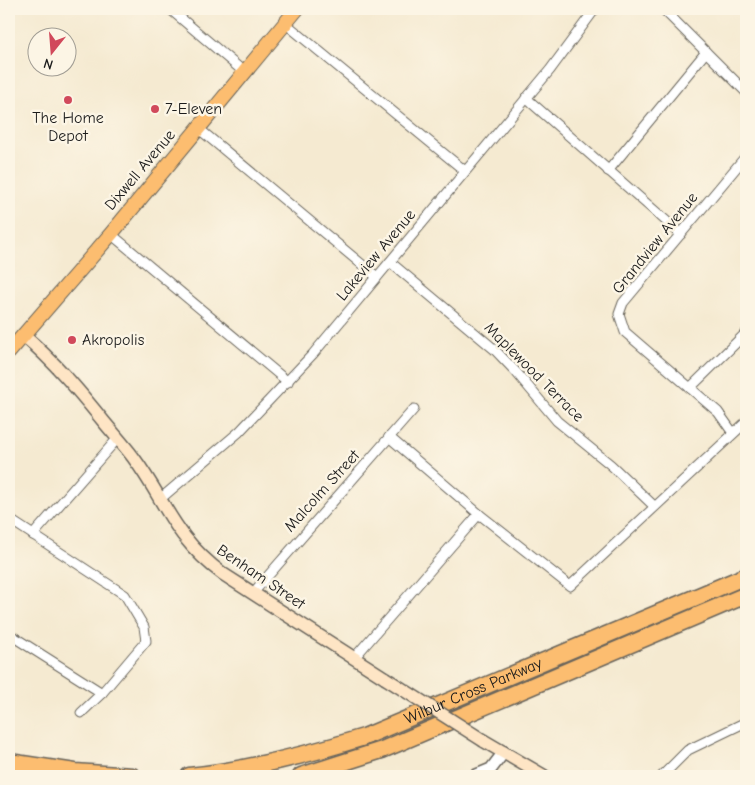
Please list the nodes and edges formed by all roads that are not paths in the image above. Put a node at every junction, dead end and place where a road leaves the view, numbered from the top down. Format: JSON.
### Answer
{"nodes":[{"id":1,"x":170,"y":9,"type":"edge"},
{"id":2,"x":297,"y":9,"type":"edge"},
{"id":3,"x":595,"y":9,"type":"edge"},
{"id":4,"x":663,"y":9,"type":"edge"},
{"id":5,"x":285,"y":23,"type":"junction"},
{"id":6,"x":706,"y":52,"type":"junction"},
{"id":7,"x":244,"y":72,"type":"junction"},
{"id":8,"x":746,"y":92,"type":"edge"},
{"id":9,"x":526,"y":98,"type":"junction"},
{"id":10,"x":198,"y":128,"type":"junction"},
{"id":11,"x":746,"y":156,"type":"edge"},
{"id":12,"x":465,"y":171,"type":"junction"},
{"id":13,"x":608,"y":171,"type":"junction"},
{"id":14,"x":111,"y":234,"type":"junction"},
{"id":15,"x":681,"y":234,"type":"junction"},
{"id":16,"x":390,"y":262,"type":"junction"},
{"id":17,"x":377,"y":277,"type":"junction"},
{"id":18,"x":746,"y":334,"type":"edge"},
{"id":19,"x":23,"y":336,"type":"junction"},
{"id":20,"x":9,"y":352,"type":"edge"},
{"id":21,"x":288,"y":382,"type":"junction"},
{"id":22,"x":690,"y":388,"type":"junction"},
{"id":23,"x":414,"y":409,"type":"dead end"},
{"id":24,"x":746,"y":422,"type":"edge"},
{"id":25,"x":733,"y":433,"type":"junction"},
{"id":26,"x":390,"y":437,"type":"junction"},
{"id":27,"x":118,"y":438,"type":"junction"},
{"id":28,"x":159,"y":500,"type":"junction"},
{"id":29,"x":654,"y":506,"type":"junction"},
{"id":30,"x":479,"y":514,"type":"junction"},
{"id":31,"x":9,"y":519,"type":"edge"},
{"id":32,"x":33,"y":535,"type":"junction"},
{"id":33,"x":746,"y":576,"type":"edge"},
{"id":34,"x":253,"y":593,"type":"junction"},
{"id":35,"x":746,"y":596,"type":"edge"},
{"id":36,"x":9,"y":634,"type":"edge"},
{"id":37,"x":354,"y":658,"type":"junction"},
{"id":38,"x":102,"y":694,"type":"junction"},
{"id":39,"x":81,"y":714,"type":"dead end"},
{"id":40,"x":746,"y":722,"type":"edge"},
{"id":41,"x":504,"y":752,"type":"junction"},
{"id":42,"x":9,"y":762,"type":"edge"},
{"id":43,"x":132,"y":776,"type":"edge"},
{"id":44,"x":189,"y":776,"type":"edge"},
{"id":45,"x":301,"y":776,"type":"edge"},
{"id":46,"x":474,"y":776,"type":"edge"},
{"id":47,"x":544,"y":776,"type":"edge"},
{"id":48,"x":662,"y":776,"type":"edge"}],
"edges":[{"from":1,"to":7,"type":"street"},
{"from":2,"to":5,"type":"main road","name":"Dixwell Avenue"},
{"from":3,"to":9,"type":"street","name":"Lakeview Avenue"},
{"from":4,"to":6,"type":"street"},
{"from":5,"to":7,"type":"main road","name":"Dixwell Avenue"},
{"from":5,"to":12,"type":"street"},
{"from":6,"to":8,"type":"street"},
{"from":6,"to":13,"type":"street"},
{"from":7,"to":10,"type":"main road","name":"Dixwell Avenue"},
{"from":9,"to":12,"type":"street","name":"Lakeview Avenue"},
{"from":9,"to":13,"type":"street"},
{"from":10,"to":14,"type":"main road","name":"Dixwell Avenue"},
{"from":10,"to":17,"type":"street"},
{"from":11,"to":15,"type":"street","name":"Grandview Avenue"},
{"from":12,"to":16,"type":"street","name":"Lakeview Avenue"},
{"from":13,"to":15,"type":"street"},
{"from":14,"to":19,"type":"main road","name":"Dixwell Avenue"},
{"from":14,"to":21,"type":"street"},
{"from":15,"to":22,"type":"street","name":"Grandview Avenue"},
{"from":16,"to":17,"type":"street","name":"Lakeview Avenue"},
{"from":16,"to":29,"type":"street","name":"Maplewood Terrace"},
{"from":17,"to":21,"type":"street","name":"Lakeview Avenue"},
{"from":18,"to":22,"type":"street"},
{"from":19,"to":20,"type":"main road","name":"Dixwell Avenue"},
{"from":19,"to":27,"type":"main road","name":"Benham Street"},
{"from":21,"to":28,"type":"street","name":"Lakeview Avenue"},
{"from":22,"to":25,"type":"street","name":"Grandview Avenue"},
{"from":23,"to":26,"type":"street","name":"Malcolm Street"},
{"from":24,"to":25,"type":"street"},
{"from":25,"to":29,"type":"street"},
{"from":26,"to":30,"type":"street"},
{"from":26,"to":34,"type":"street","name":"Malcolm Street"},
{"from":27,"to":28,"type":"main road","name":"Benham Street"},
{"from":27,"to":32,"type":"street"},
{"from":28,"to":34,"type":"main road","name":"Benham Street"},
{"from":29,"to":30,"type":"street"},
{"from":30,"to":37,"type":"street"},
{"from":31,"to":32,"type":"street"},
{"from":32,"to":38,"type":"street"},
{"from":33,"to":44,"type":"highway","name":"Wilbur Cross Parkway"},
{"from":34,"to":37,"type":"main road","name":"Benham Street"},
{"from":35,"to":45,"type":"highway","name":"Wilbur Cross Parkway"},
{"from":36,"to":38,"type":"street"},
{"from":37,"to":41,"type":"main road","name":"Benham Street","bridge":true},
{"from":38,"to":39,"type":"street"},
{"from":40,"to":48,"type":"street"},
{"from":41,"to":46,"type":"street"},
{"from":41,"to":47,"type":"main road","name":"Benham Street"},
{"from":42,"to":43,"type":"highway"}]}
